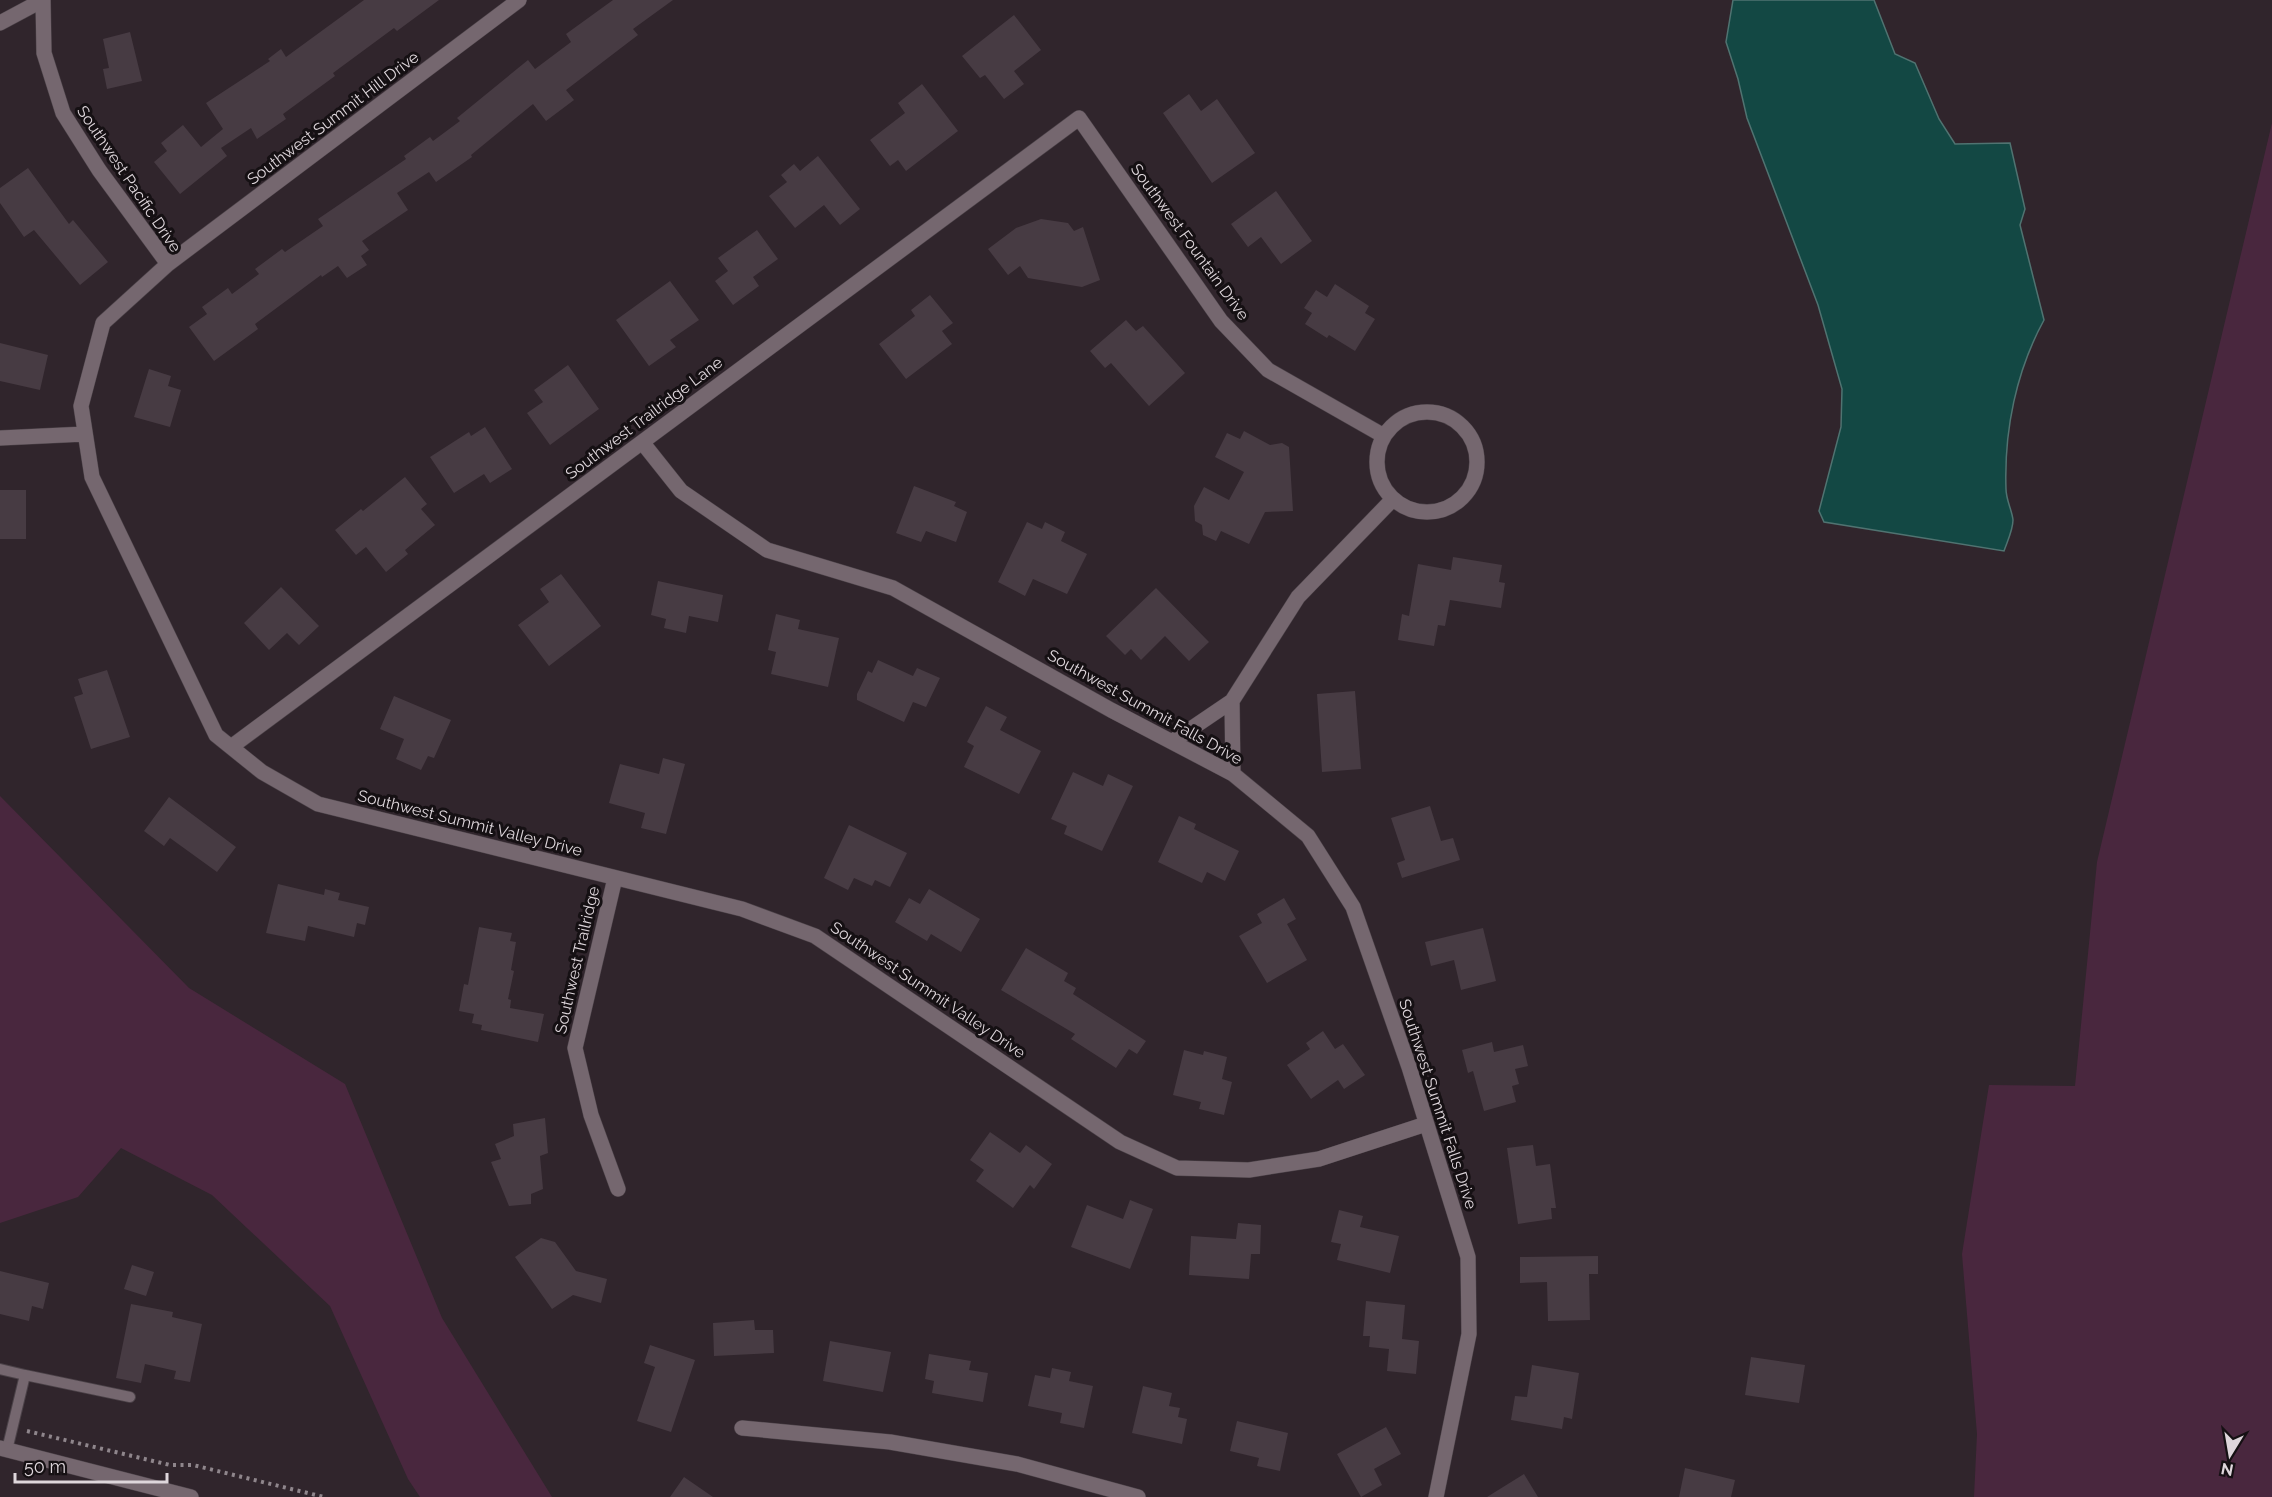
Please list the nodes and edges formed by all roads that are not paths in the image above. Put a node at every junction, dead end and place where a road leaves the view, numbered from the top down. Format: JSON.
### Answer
{"nodes":[{"id":1,"x":43,"y":0,"type":"edge"},
{"id":2,"x":519,"y":0,"type":"edge"},
{"id":3,"x":0,"y":24,"type":"edge"},
{"id":4,"x":1079,"y":118,"type":"joint"},
{"id":5,"x":168,"y":264,"type":"junction"},
{"id":6,"x":85,"y":434,"type":"junction"},
{"id":7,"x":1384,"y":436,"type":"junction"},
{"id":8,"x":0,"y":438,"type":"edge"},
{"id":9,"x":642,"y":442,"type":"junction"},
{"id":10,"x":1393,"y":499,"type":"junction"},
{"id":11,"x":1232,"y":701,"type":"junction"},
{"id":12,"x":1173,"y":741,"type":"junction"},
{"id":13,"x":231,"y":747,"type":"junction"},
{"id":14,"x":1233,"y":774,"type":"junction"},
{"id":15,"x":615,"y":878,"type":"junction"},
{"id":16,"x":1426,"y":1124,"type":"junction"},
{"id":17,"x":618,"y":1189,"type":"dead end"},
{"id":18,"x":0,"y":1369,"type":"edge"},
{"id":19,"x":25,"y":1375,"type":"junction"},
{"id":20,"x":130,"y":1397,"type":"dead end"},
{"id":21,"x":742,"y":1428,"type":"dead end"},
{"id":22,"x":3,"y":1449,"type":"edge"},
{"id":23,"x":192,"y":1497,"type":"edge"},
{"id":24,"x":1138,"y":1497,"type":"edge"},
{"id":25,"x":1436,"y":1497,"type":"edge"}],
"edges":[{"from":1,"to":3,"type":"street"},
{"from":1,"to":5,"type":"street","name":"Southwest Pacific Drive"},
{"from":2,"to":5,"type":"street","name":"Southwest Summit Hill Drive"},
{"from":4,"to":7,"type":"street","name":"Southwest Fountain Drive"},
{"from":4,"to":9,"type":"street","name":"Southwest Trailridge Lane"},
{"from":5,"to":6,"type":"street","name":"Southwest Pacific Drive"},
{"from":6,"to":8,"type":"street"},
{"from":6,"to":13,"type":"street","name":"Southwest Pacific Drive"},
{"from":7,"to":10,"type":"street"},
{"from":7,"to":10,"type":"street"},
{"from":9,"to":12,"type":"street","name":"Southwest Summit Falls Drive"},
{"from":9,"to":13,"type":"street","name":"Southwest Trailridge Lane"},
{"from":10,"to":11,"type":"street"},
{"from":11,"to":12,"type":"street"},
{"from":11,"to":14,"type":"street"},
{"from":12,"to":14,"type":"street","name":"Southwest Summit Falls Drive"},
{"from":13,"to":15,"type":"street","name":"Southwest Summit Valley Drive"},
{"from":14,"to":16,"type":"street","name":"Southwest Summit Falls Drive"},
{"from":15,"to":16,"type":"street","name":"Southwest Summit Valley Drive"},
{"from":15,"to":17,"type":"street","name":"Southwest Trailridge"},
{"from":16,"to":25,"type":"street","name":"Southwest Summit Falls Drive"},
{"from":18,"to":19,"type":"lane"},
{"from":19,"to":20,"type":"lane"},
{"from":19,"to":22,"type":"lane"},
{"from":21,"to":24,"type":"street"},
{"from":22,"to":23,"type":"street"}]}
